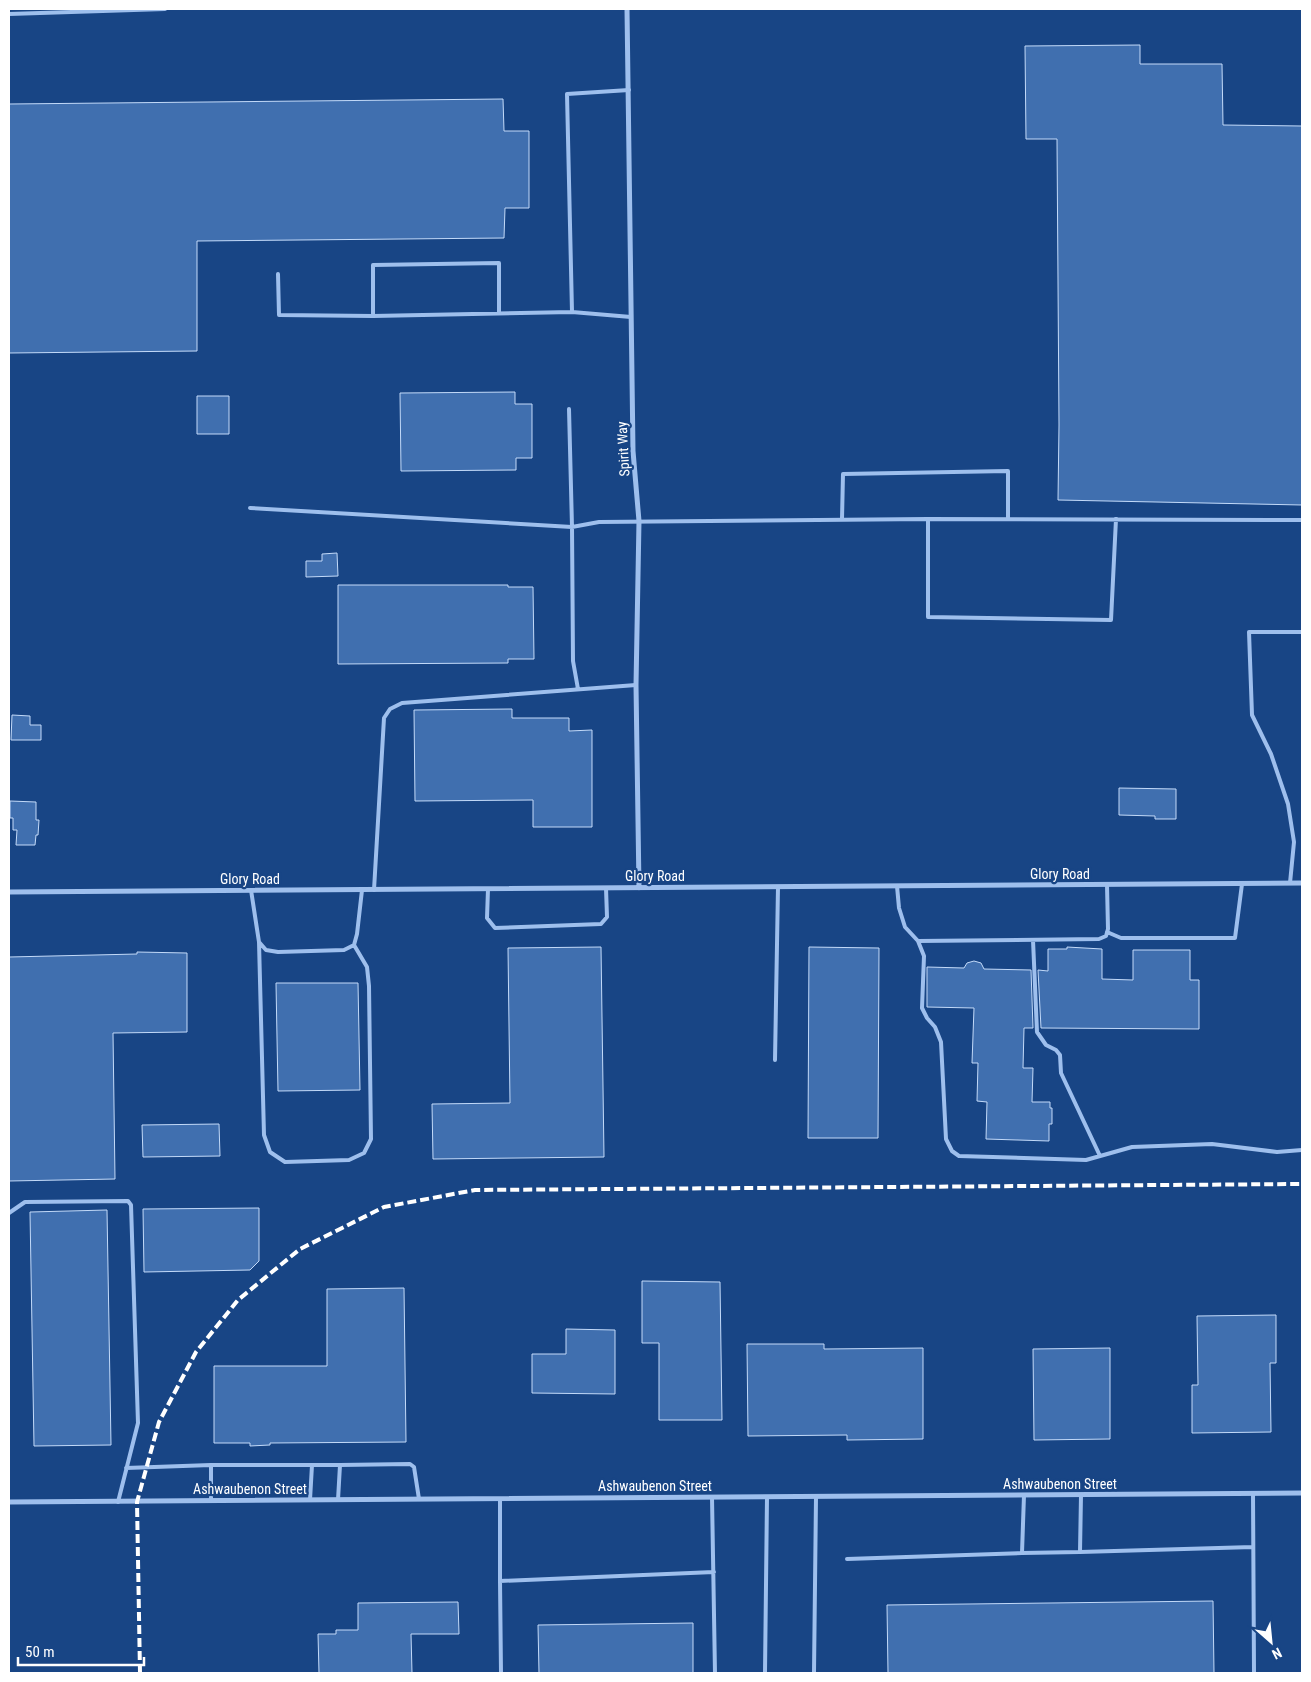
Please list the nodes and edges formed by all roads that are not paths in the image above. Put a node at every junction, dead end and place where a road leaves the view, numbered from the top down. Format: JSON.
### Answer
{"nodes":[{"id":1,"x":166,"y":9,"type":"edge"},
{"id":2,"x":628,"y":9,"type":"edge"},
{"id":3,"x":9,"y":14,"type":"edge"},
{"id":4,"x":629,"y":90,"type":"junction"},
{"id":5,"x":278,"y":274,"type":"dead end"},
{"id":6,"x":572,"y":312,"type":"junction"},
{"id":7,"x":499,"y":313,"type":"junction"},
{"id":8,"x":373,"y":316,"type":"junction"},
{"id":9,"x":632,"y":317,"type":"junction"},
{"id":10,"x":569,"y":409,"type":"dead end"},
{"id":11,"x":250,"y":508,"type":"dead end"},
{"id":12,"x":928,"y":519,"type":"junction"},
{"id":13,"x":1008,"y":519,"type":"junction"},
{"id":14,"x":1116,"y":519,"type":"junction"},
{"id":15,"x":842,"y":520,"type":"junction"},
{"id":16,"x":1302,"y":520,"type":"edge"},
{"id":17,"x":639,"y":521,"type":"junction"},
{"id":18,"x":572,"y":527,"type":"junction"},
{"id":19,"x":1302,"y":632,"type":"edge"},
{"id":20,"x":636,"y":685,"type":"junction"},
{"id":21,"x":578,"y":689,"type":"junction"},
{"id":22,"x":1290,"y":883,"type":"junction"},
{"id":23,"x":1302,"y":883,"type":"edge"},
{"id":24,"x":1242,"y":884,"type":"junction"},
{"id":25,"x":1107,"y":885,"type":"junction"},
{"id":26,"x":897,"y":886,"type":"junction"},
{"id":27,"x":778,"y":887,"type":"junction"},
{"id":28,"x":606,"y":888,"type":"junction"},
{"id":29,"x":639,"y":888,"type":"junction"},
{"id":30,"x":488,"y":889,"type":"junction"},
{"id":31,"x":251,"y":890,"type":"junction"},
{"id":32,"x":362,"y":890,"type":"junction"},
{"id":33,"x":374,"y":890,"type":"junction"},
{"id":34,"x":9,"y":892,"type":"edge"},
{"id":35,"x":1107,"y":932,"type":"junction"},
{"id":36,"x":1033,"y":940,"type":"junction"},
{"id":37,"x":918,"y":941,"type":"junction"},
{"id":38,"x":259,"y":942,"type":"junction"},
{"id":39,"x":354,"y":945,"type":"junction"},
{"id":40,"x":775,"y":1060,"type":"dead end"},
{"id":41,"x":1302,"y":1150,"type":"edge"},
{"id":42,"x":1100,"y":1156,"type":"junction"},
{"id":43,"x":9,"y":1213,"type":"edge"},
{"id":44,"x":211,"y":1465,"type":"junction"},
{"id":45,"x":312,"y":1465,"type":"junction"},
{"id":46,"x":340,"y":1465,"type":"junction"},
{"id":47,"x":126,"y":1468,"type":"junction"},
{"id":48,"x":1253,"y":1493,"type":"junction"},
{"id":49,"x":1302,"y":1493,"type":"edge"},
{"id":50,"x":1024,"y":1495,"type":"junction"},
{"id":51,"x":1081,"y":1495,"type":"junction"},
{"id":52,"x":712,"y":1497,"type":"junction"},
{"id":53,"x":767,"y":1497,"type":"junction"},
{"id":54,"x":816,"y":1497,"type":"junction"},
{"id":55,"x":419,"y":1499,"type":"junction"},
{"id":56,"x":500,"y":1499,"type":"junction"},
{"id":57,"x":310,"y":1500,"type":"junction"},
{"id":58,"x":338,"y":1500,"type":"junction"},
{"id":59,"x":211,"y":1501,"type":"junction"},
{"id":60,"x":9,"y":1502,"type":"edge"},
{"id":61,"x":118,"y":1502,"type":"junction"},
{"id":62,"x":1253,"y":1547,"type":"junction"},
{"id":63,"x":1080,"y":1552,"type":"junction"},
{"id":64,"x":1022,"y":1553,"type":"junction"},
{"id":65,"x":847,"y":1559,"type":"dead end"},
{"id":66,"x":714,"y":1572,"type":"junction"},
{"id":67,"x":500,"y":1581,"type":"junction"},
{"id":68,"x":501,"y":1673,"type":"edge"},
{"id":69,"x":715,"y":1673,"type":"edge"},
{"id":70,"x":765,"y":1673,"type":"edge"},
{"id":71,"x":814,"y":1673,"type":"edge"},
{"id":72,"x":1254,"y":1673,"type":"edge"}],
"edges":[{"from":1,"to":3,"type":"lane"},
{"from":2,"to":4,"type":"street","name":"Spirit Way"},
{"from":4,"to":6,"type":"lane"},
{"from":4,"to":9,"type":"street","name":"Spirit Way"},
{"from":5,"to":8,"type":"lane"},
{"from":6,"to":7,"type":"lane"},
{"from":6,"to":9,"type":"lane"},
{"from":7,"to":8,"type":"lane"},
{"from":7,"to":8,"type":"lane"},
{"from":9,"to":17,"type":"street","name":"Spirit Way"},
{"from":10,"to":18,"type":"lane"},
{"from":11,"to":18,"type":"lane"},
{"from":12,"to":13,"type":"lane"},
{"from":12,"to":14,"type":"lane"},
{"from":12,"to":15,"type":"lane"},
{"from":13,"to":14,"type":"lane"},
{"from":13,"to":15,"type":"lane"},
{"from":14,"to":16,"type":"lane"},
{"from":15,"to":17,"type":"lane"},
{"from":17,"to":18,"type":"lane"},
{"from":17,"to":20,"type":"street","name":"Spirit Way"},
{"from":18,"to":21,"type":"lane"},
{"from":19,"to":22,"type":"lane"},
{"from":20,"to":21,"type":"lane"},
{"from":20,"to":29,"type":"street","name":"Spirit Way"},
{"from":21,"to":33,"type":"lane"},
{"from":22,"to":23,"type":"street","name":"Glory Road"},
{"from":22,"to":24,"type":"street","name":"Glory Road"},
{"from":24,"to":25,"type":"street","name":"Glory Road"},
{"from":24,"to":35,"type":"lane"},
{"from":25,"to":26,"type":"street","name":"Glory Road"},
{"from":25,"to":35,"type":"lane"},
{"from":26,"to":27,"type":"street","name":"Glory Road"},
{"from":26,"to":37,"type":"lane"},
{"from":27,"to":29,"type":"street","name":"Glory Road"},
{"from":27,"to":40,"type":"lane"},
{"from":28,"to":29,"type":"street","name":"Glory Road"},
{"from":28,"to":30,"type":"street","name":"Glory Road"},
{"from":28,"to":30,"type":"lane"},
{"from":30,"to":33,"type":"street","name":"Glory Road"},
{"from":31,"to":32,"type":"street","name":"Glory Road"},
{"from":31,"to":34,"type":"street","name":"Glory Road"},
{"from":31,"to":38,"type":"lane"},
{"from":32,"to":33,"type":"street","name":"Glory Road"},
{"from":32,"to":39,"type":"lane"},
{"from":35,"to":36,"type":"lane"},
{"from":36,"to":37,"type":"lane"},
{"from":36,"to":42,"type":"lane"},
{"from":37,"to":42,"type":"lane"},
{"from":38,"to":39,"type":"lane"},
{"from":38,"to":39,"type":"lane"},
{"from":41,"to":42,"type":"lane"},
{"from":43,"to":47,"type":"lane"},
{"from":44,"to":45,"type":"lane"},
{"from":44,"to":47,"type":"lane"},
{"from":44,"to":59,"type":"lane"},
{"from":45,"to":46,"type":"lane"},
{"from":45,"to":57,"type":"lane"},
{"from":46,"to":55,"type":"lane"},
{"from":46,"to":58,"type":"lane"},
{"from":47,"to":61,"type":"lane"},
{"from":48,"to":49,"type":"street","name":"Ashwaubenon Street"},
{"from":48,"to":51,"type":"street","name":"Ashwaubenon Street"},
{"from":48,"to":62,"type":"lane"},
{"from":50,"to":51,"type":"street","name":"Ashwaubenon Street"},
{"from":50,"to":54,"type":"street","name":"Ashwaubenon Street"},
{"from":50,"to":64,"type":"lane"},
{"from":51,"to":63,"type":"lane"},
{"from":52,"to":53,"type":"street","name":"Ashwaubenon Street"},
{"from":52,"to":56,"type":"street","name":"Ashwaubenon Street"},
{"from":52,"to":66,"type":"lane"},
{"from":53,"to":54,"type":"street","name":"Ashwaubenon Street"},
{"from":53,"to":70,"type":"lane"},
{"from":54,"to":71,"type":"lane"},
{"from":55,"to":56,"type":"street","name":"Ashwaubenon Street"},
{"from":55,"to":58,"type":"street","name":"Ashwaubenon Street"},
{"from":56,"to":67,"type":"lane"},
{"from":57,"to":58,"type":"street","name":"Ashwaubenon Street"},
{"from":57,"to":59,"type":"street","name":"Ashwaubenon Street"},
{"from":59,"to":61,"type":"street","name":"Ashwaubenon Street"},
{"from":60,"to":61,"type":"street","name":"Ashwaubenon Street"},
{"from":62,"to":63,"type":"lane"},
{"from":62,"to":72,"type":"lane"},
{"from":63,"to":64,"type":"lane"},
{"from":64,"to":65,"type":"lane"},
{"from":66,"to":67,"type":"lane"},
{"from":66,"to":69,"type":"lane"},
{"from":67,"to":68,"type":"lane"}]}
